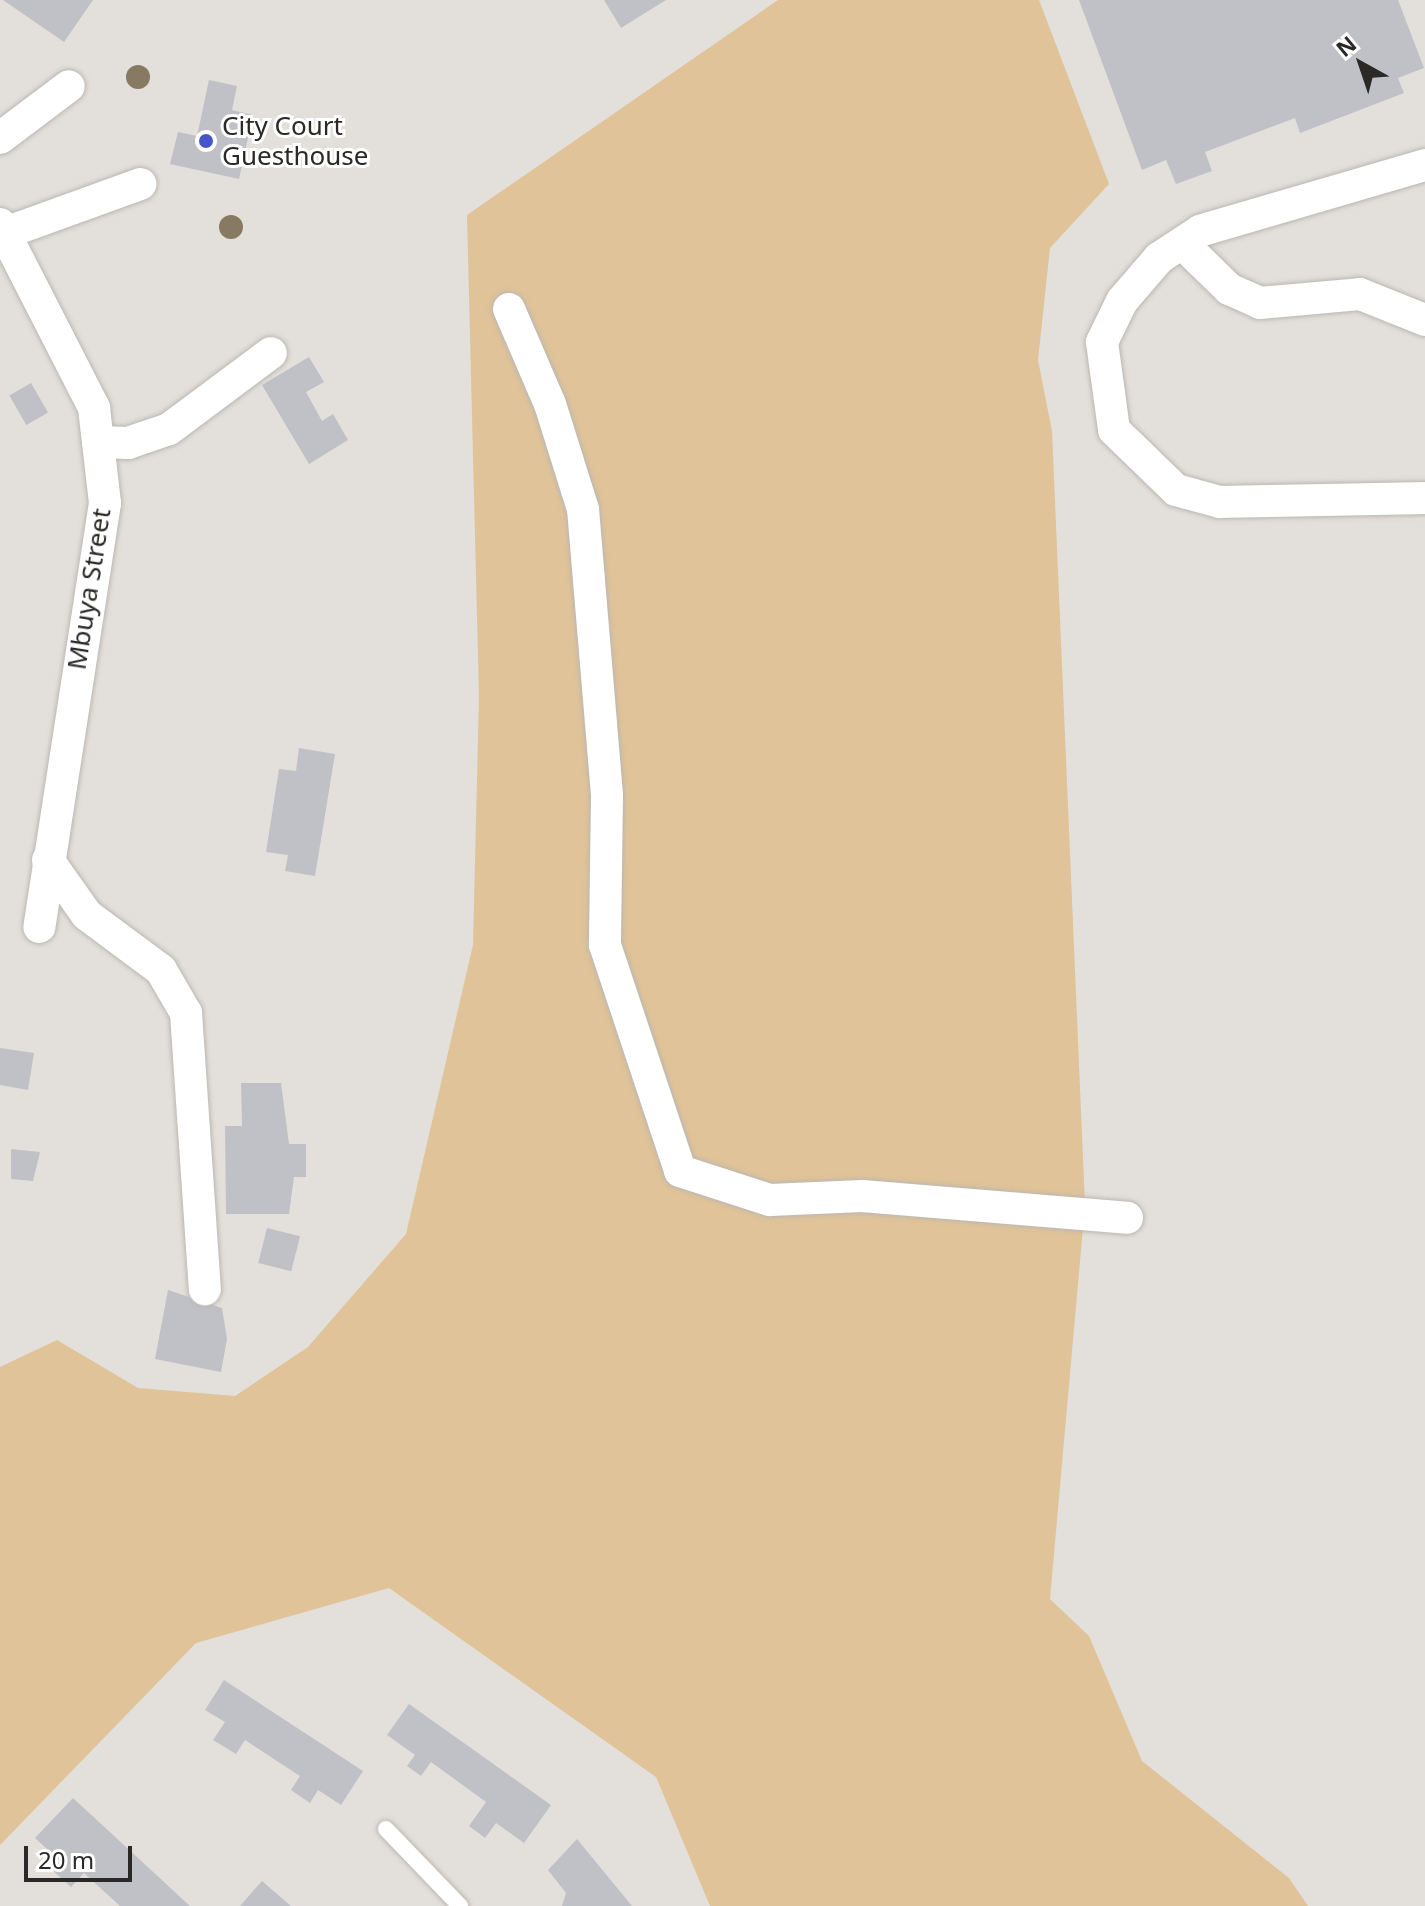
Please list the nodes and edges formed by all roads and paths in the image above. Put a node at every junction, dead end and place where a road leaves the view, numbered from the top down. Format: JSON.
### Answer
{"nodes":[{"id":1,"x":69,"y":86,"type":"dead end"},
{"id":2,"x":0,"y":138,"type":"edge"},
{"id":3,"x":1425,"y":165,"type":"edge"},
{"id":4,"x":140,"y":184,"type":"dead end"},
{"id":5,"x":2,"y":229,"type":"edge"},
{"id":6,"x":1182,"y":243,"type":"junction"},
{"id":7,"x":509,"y":309,"type":"dead end"},
{"id":8,"x":1425,"y":320,"type":"edge"},
{"id":9,"x":271,"y":353,"type":"dead end"},
{"id":10,"x":98,"y":442,"type":"junction"},
{"id":11,"x":1425,"y":498,"type":"edge"},
{"id":12,"x":48,"y":860,"type":"junction"},
{"id":13,"x":39,"y":927,"type":"dead end"},
{"id":14,"x":1127,"y":1218,"type":"dead end"},
{"id":15,"x":205,"y":1289,"type":"dead end"},
{"id":16,"x":386,"y":1829,"type":"dead end"},
{"id":17,"x":460,"y":1906,"type":"edge"}],
"edges":[{"from":1,"to":2,"type":"street"},
{"from":3,"to":6,"type":"street"},
{"from":4,"to":5,"type":"street"},
{"from":5,"to":10,"type":"street","name":"Mbuya Street"},
{"from":6,"to":8,"type":"street"},
{"from":6,"to":11,"type":"street"},
{"from":7,"to":14,"type":"street"},
{"from":9,"to":10,"type":"street"},
{"from":10,"to":12,"type":"street","name":"Mbuya Street"},
{"from":12,"to":13,"type":"street","name":"Mbuya Street"},
{"from":12,"to":15,"type":"street"},
{"from":16,"to":17,"type":"lane"}]}
